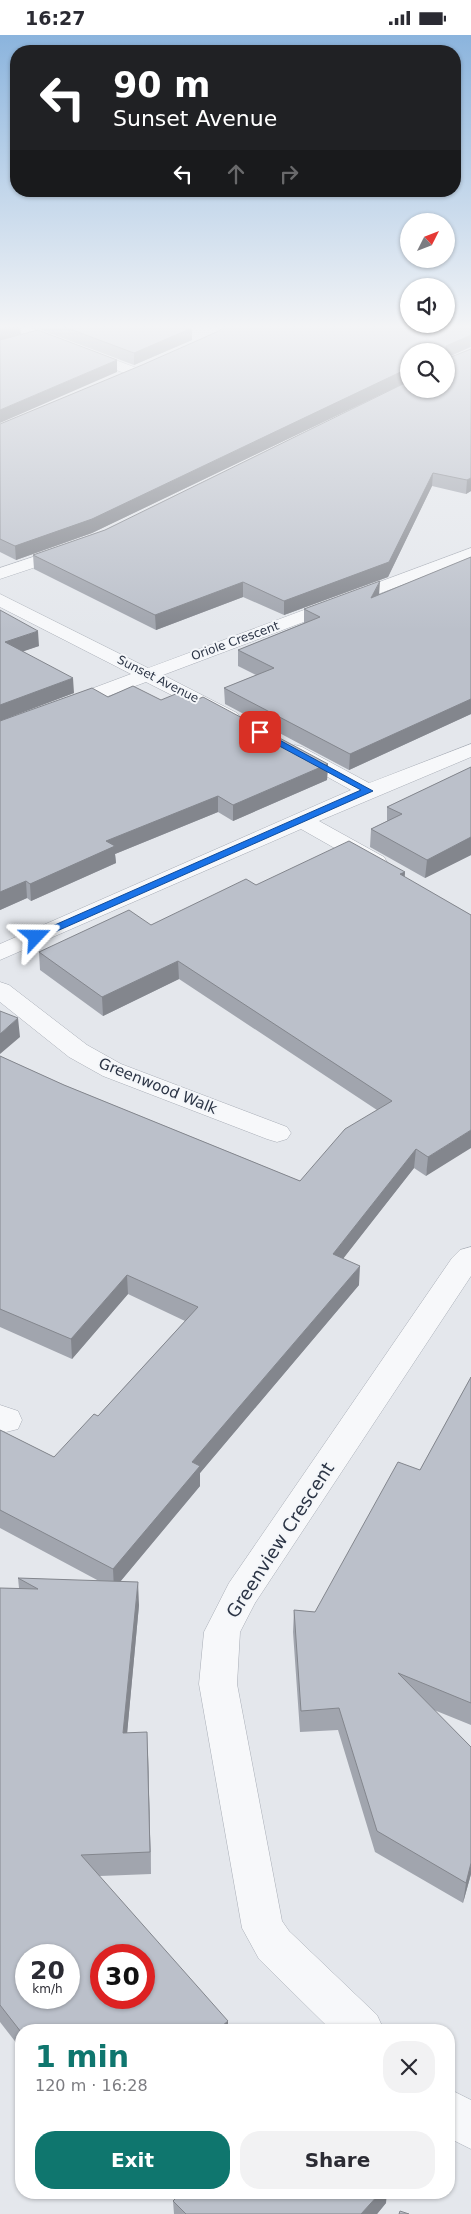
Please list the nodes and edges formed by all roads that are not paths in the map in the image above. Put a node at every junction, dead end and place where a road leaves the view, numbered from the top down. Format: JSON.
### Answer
{"nodes":[{"id":1,"x":81,"y":545,"type":"edge"},
{"id":2,"x":471,"y":553,"type":"edge"},
{"id":3,"x":0,"y":574,"type":"edge"},
{"id":4,"x":0,"y":600,"type":"edge"},
{"id":5,"x":148,"y":673,"type":"junction"},
{"id":6,"x":251,"y":728,"type":"edge"},
{"id":7,"x":0,"y":730,"type":"edge"},
{"id":8,"x":280,"y":743,"type":"edge"},
{"id":9,"x":471,"y":750,"type":"edge"},
{"id":10,"x":368,"y":791,"type":"junction"},
{"id":11,"x":304,"y":821,"type":"junction"},
{"id":12,"x":394,"y":872,"type":"edge"},
{"id":13,"x":0,"y":953,"type":"edge"},
{"id":14,"x":0,"y":990,"type":"edge"},
{"id":15,"x":277,"y":1133,"type":"dead end"},
{"id":16,"x":471,"y":1257,"type":"edge"},
{"id":17,"x":356,"y":2024,"type":"edge"},
{"id":18,"x":455,"y":2115,"type":"edge"},
{"id":19,"x":471,"y":2127,"type":"edge"}],
"edges":[{"from":1,"to":3,"type":"street"},
{"from":2,"to":5,"type":"street","name":"Oriole Crescent"},
{"from":4,"to":5,"type":"street","name":"Sunset Avenue"},
{"from":5,"to":6,"type":"street","name":"Sunset Avenue"},
{"from":5,"to":7,"type":"street","name":"Oriole Crescent"},
{"from":8,"to":10,"type":"street"},
{"from":9,"to":10,"type":"street"},
{"from":10,"to":11,"type":"street"},
{"from":11,"to":12,"type":"street"},
{"from":11,"to":13,"type":"street"},
{"from":14,"to":15,"type":"street","name":"Greenwood Walk"},
{"from":16,"to":17,"type":"street","name":"Greenview Crescent"},
{"from":18,"to":19,"type":"street"}]}
